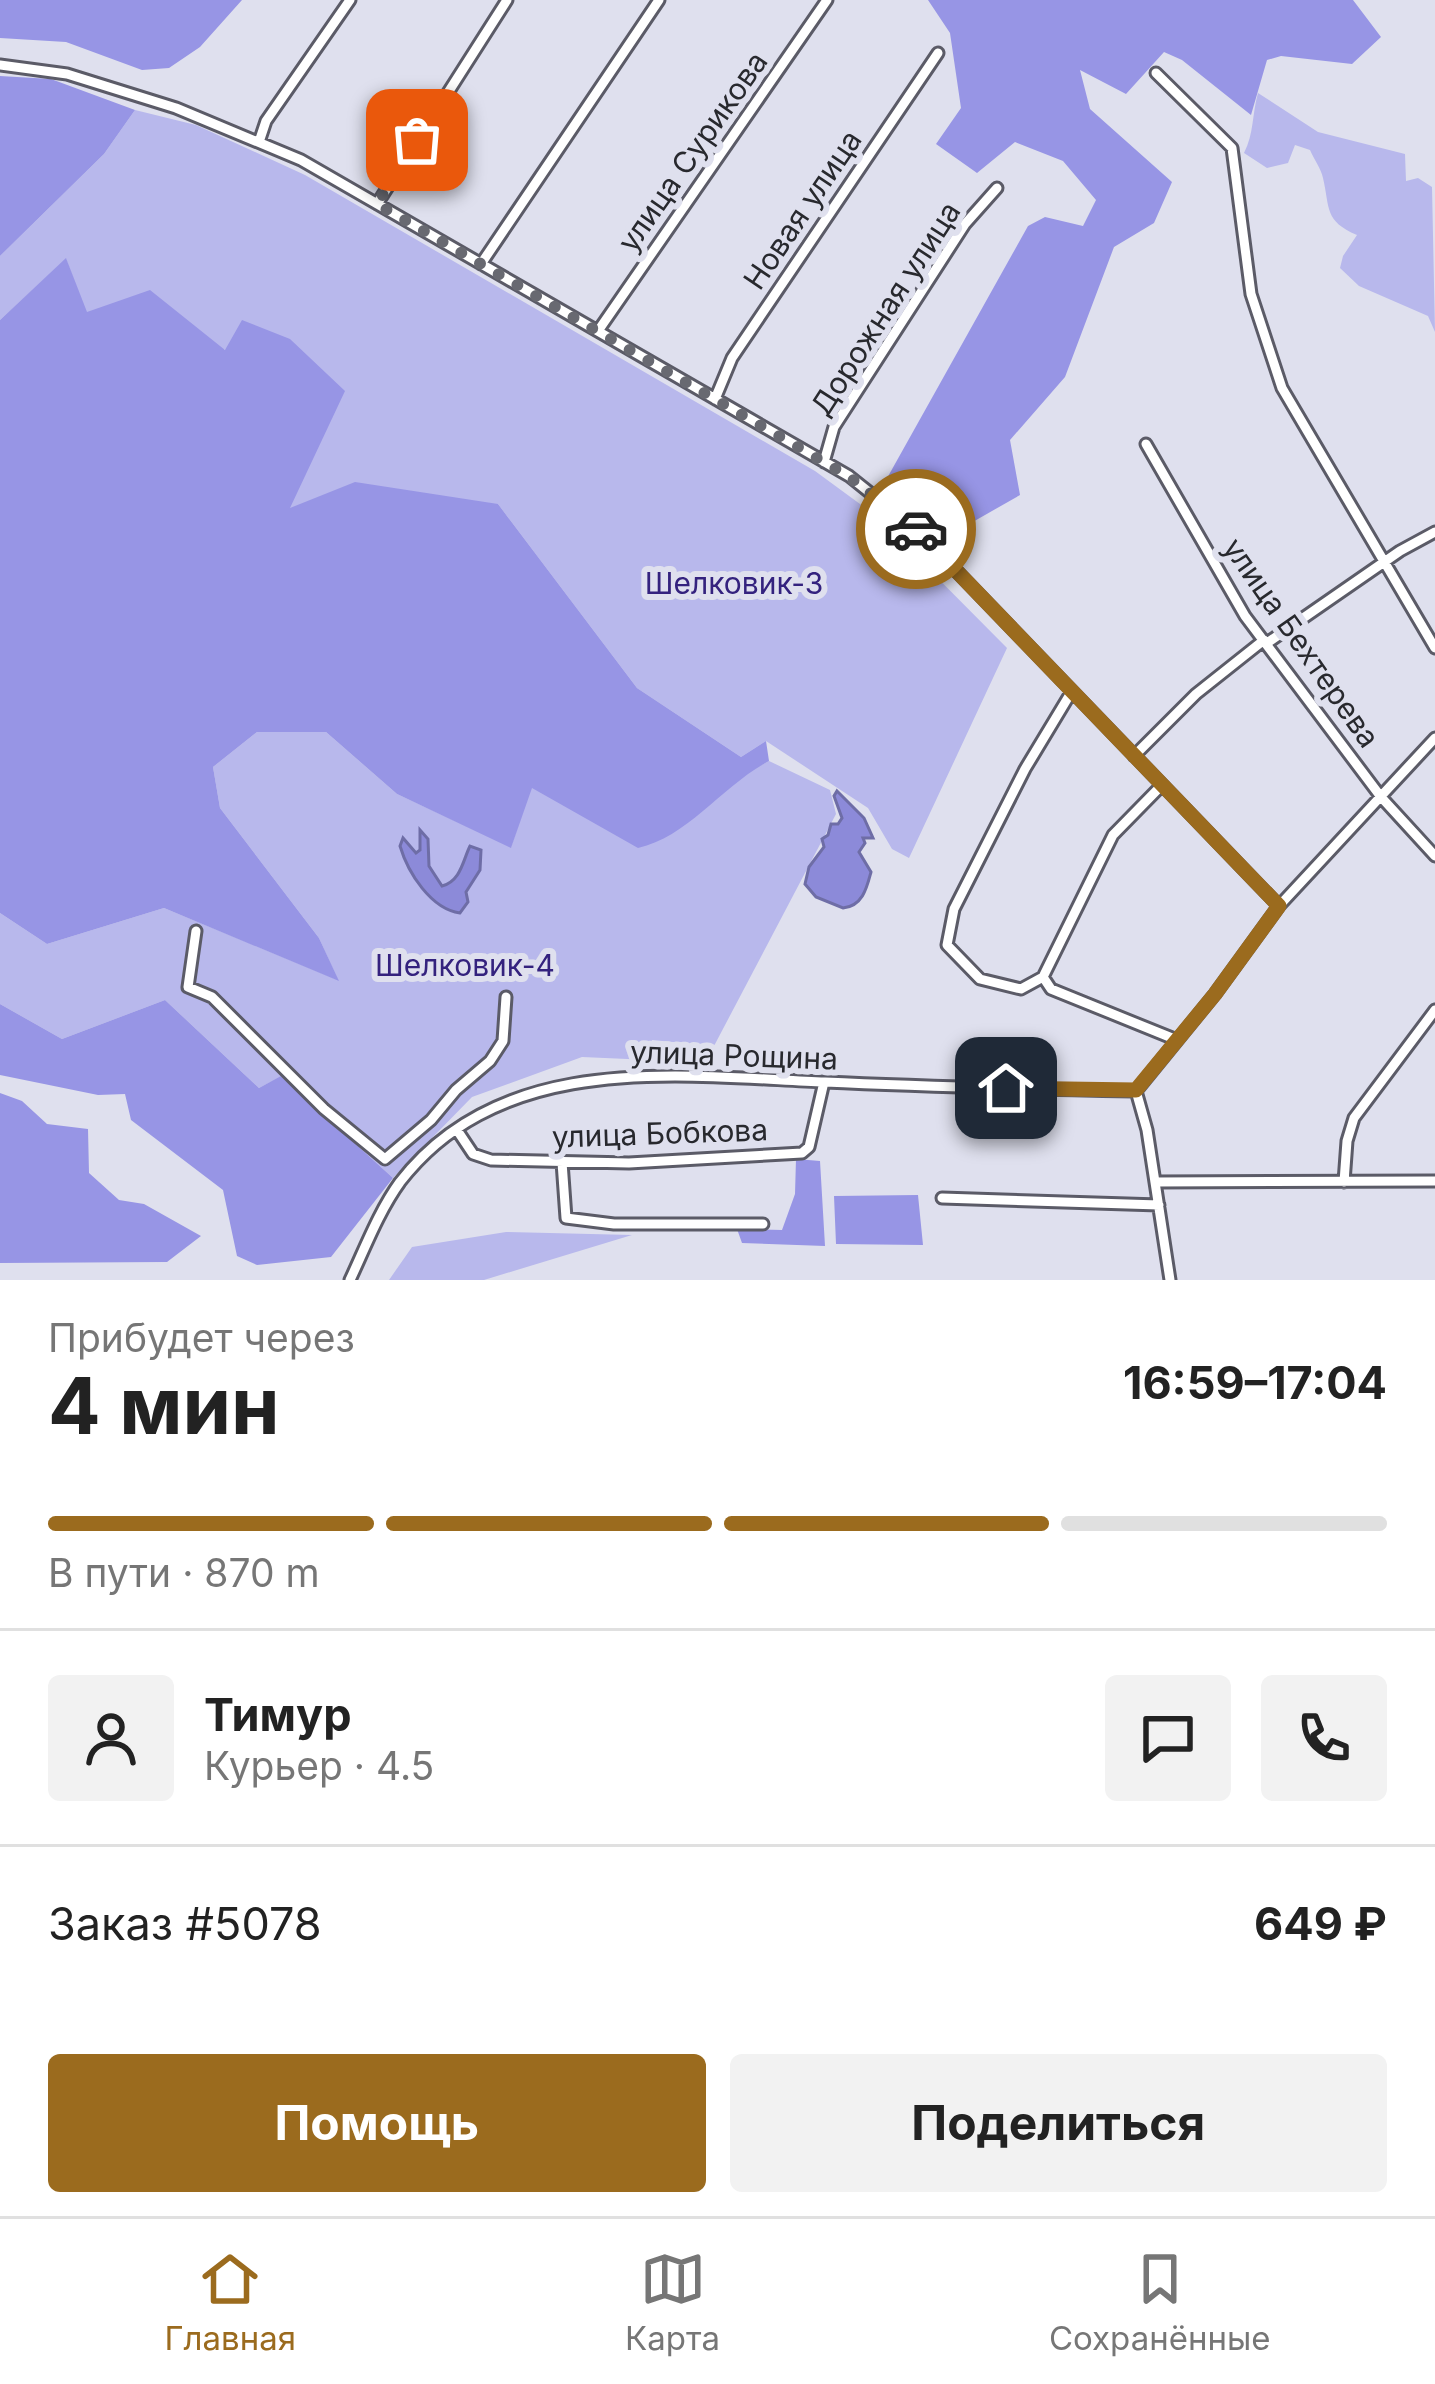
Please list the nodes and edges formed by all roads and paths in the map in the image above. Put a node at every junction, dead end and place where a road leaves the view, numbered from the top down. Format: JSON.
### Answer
{"nodes":[{"id":1,"x":350,"y":0,"type":"edge"},
{"id":2,"x":507,"y":0,"type":"edge"},
{"id":3,"x":659,"y":0,"type":"edge"},
{"id":4,"x":827,"y":0,"type":"edge"},
{"id":5,"x":938,"y":53,"type":"dead end"},
{"id":6,"x":0,"y":65,"type":"edge"},
{"id":7,"x":1156,"y":73,"type":"dead end"},
{"id":8,"x":259,"y":142,"type":"junction"},
{"id":9,"x":997,"y":188,"type":"dead end"},
{"id":10,"x":377,"y":204,"type":"junction"},
{"id":11,"x":481,"y":264,"type":"junction"},
{"id":12,"x":598,"y":331,"type":"junction"},
{"id":13,"x":715,"y":399,"type":"junction"},
{"id":14,"x":1146,"y":445,"type":"dead end"},
{"id":15,"x":824,"y":461,"type":"junction"},
{"id":16,"x":1435,"y":532,"type":"edge"},
{"id":17,"x":1385,"y":562,"type":"junction"},
{"id":18,"x":1265,"y":642,"type":"junction"},
{"id":19,"x":1435,"y":648,"type":"edge"},
{"id":20,"x":1072,"y":691,"type":"junction"},
{"id":21,"x":1435,"y":739,"type":"edge"},
{"id":22,"x":1134,"y":756,"type":"junction"},
{"id":23,"x":1161,"y":786,"type":"junction"},
{"id":24,"x":1381,"y":796,"type":"junction"},
{"id":25,"x":1435,"y":856,"type":"edge"},
{"id":26,"x":1279,"y":906,"type":"junction"},
{"id":27,"x":196,"y":931,"type":"dead end"},
{"id":28,"x":1043,"y":976,"type":"junction"},
{"id":29,"x":506,"y":997,"type":"dead end"},
{"id":30,"x":1435,"y":1010,"type":"edge"},
{"id":31,"x":1177,"y":1040,"type":"junction"},
{"id":32,"x":824,"y":1082,"type":"junction"},
{"id":33,"x":1136,"y":1090,"type":"junction"},
{"id":34,"x":457,"y":1130,"type":"junction"},
{"id":35,"x":385,"y":1159,"type":"junction"},
{"id":36,"x":562,"y":1162,"type":"junction"},
{"id":37,"x":1435,"y":1181,"type":"edge"},
{"id":38,"x":1155,"y":1182,"type":"junction"},
{"id":39,"x":1344,"y":1182,"type":"junction"},
{"id":40,"x":400,"y":1183,"type":"junction"},
{"id":41,"x":942,"y":1198,"type":"dead end"},
{"id":42,"x":1159,"y":1205,"type":"junction"},
{"id":43,"x":763,"y":1224,"type":"dead end"},
{"id":44,"x":350,"y":1280,"type":"edge"},
{"id":45,"x":1170,"y":1280,"type":"edge"}],
"edges":[{"from":1,"to":8,"type":"street"},
{"from":2,"to":10,"type":"street"},
{"from":3,"to":11,"type":"street"},
{"from":4,"to":12,"type":"street","name":"улица Сурикова"},
{"from":5,"to":13,"type":"street","name":"Новая улица"},
{"from":6,"to":8,"type":"street"},
{"from":7,"to":17,"type":"street"},
{"from":8,"to":10,"type":"street"},
{"from":9,"to":15,"type":"street","name":"Дорожная улица"},
{"from":10,"to":11,"type":"street"},
{"from":11,"to":12,"type":"street"},
{"from":12,"to":13,"type":"street"},
{"from":13,"to":15,"type":"street"},
{"from":14,"to":18,"type":"street","name":"улица Бехтерева"},
{"from":15,"to":20,"type":"street"},
{"from":16,"to":17,"type":"street"},
{"from":17,"to":18,"type":"street"},
{"from":17,"to":19,"type":"street"},
{"from":18,"to":22,"type":"street"},
{"from":18,"to":24,"type":"street","name":"улица Бехтерева"},
{"from":20,"to":22,"type":"street"},
{"from":20,"to":28,"type":"street"},
{"from":21,"to":24,"type":"street"},
{"from":22,"to":23,"type":"street"},
{"from":23,"to":26,"type":"street"},
{"from":23,"to":28,"type":"street"},
{"from":24,"to":25,"type":"street","name":"улица Бехтерева"},
{"from":24,"to":26,"type":"street"},
{"from":26,"to":31,"type":"street"},
{"from":27,"to":35,"type":"street"},
{"from":28,"to":31,"type":"street"},
{"from":29,"to":35,"type":"street"},
{"from":30,"to":39,"type":"street"},
{"from":31,"to":33,"type":"street"},
{"from":32,"to":33,"type":"street","name":"улица Рощина"},
{"from":32,"to":34,"type":"street","name":"улица Рощина"},
{"from":32,"to":36,"type":"street","name":"улица Бобкова"},
{"from":33,"to":38,"type":"street"},
{"from":34,"to":36,"type":"street","name":"улица Бобкова"},
{"from":34,"to":40,"type":"street","name":"улица Рощина"},
{"from":35,"to":40,"type":"street"},
{"from":36,"to":43,"type":"street"},
{"from":37,"to":39,"type":"street"},
{"from":38,"to":39,"type":"street"},
{"from":38,"to":42,"type":"street"},
{"from":40,"to":44,"type":"street","name":"улица Рощина"},
{"from":41,"to":42,"type":"street"},
{"from":42,"to":45,"type":"street"}]}
